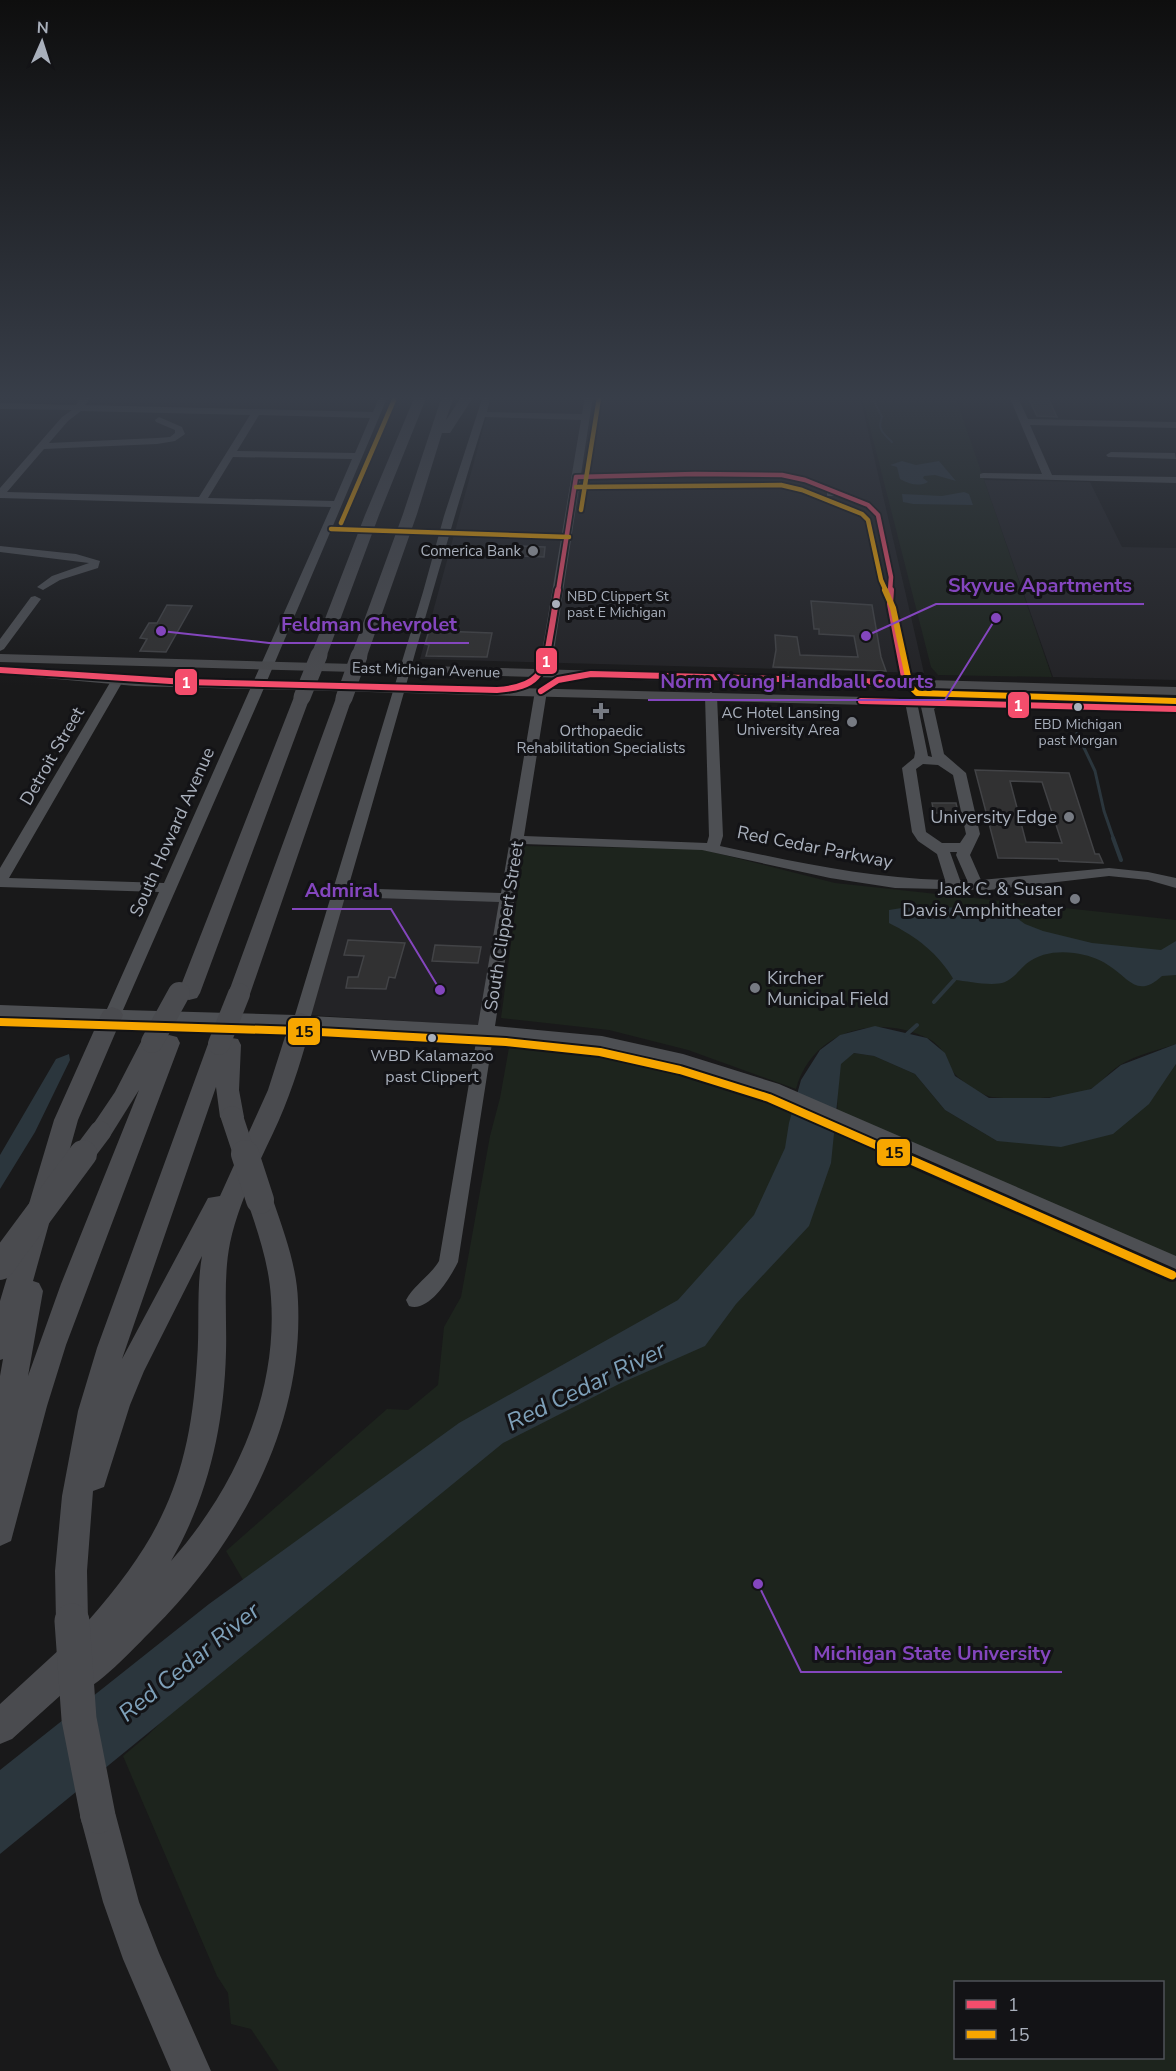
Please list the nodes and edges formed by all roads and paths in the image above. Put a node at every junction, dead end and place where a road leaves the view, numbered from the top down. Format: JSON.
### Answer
{"nodes":[{"id":1,"x":207,"y":493,"type":"edge"},
{"id":2,"x":343,"y":493,"type":"edge"},
{"id":3,"x":381,"y":493,"type":"edge"},
{"id":4,"x":416,"y":493,"type":"edge"},
{"id":5,"x":457,"y":493,"type":"edge"},
{"id":6,"x":573,"y":493,"type":"edge"},
{"id":7,"x":0,"y":495,"type":"edge"},
{"id":8,"x":202,"y":500,"type":"junction"},
{"id":9,"x":338,"y":504,"type":"junction"},
{"id":10,"x":0,"y":549,"type":"edge"},
{"id":11,"x":43,"y":587,"type":"dead end"},
{"id":12,"x":35,"y":599,"type":"dead end"},
{"id":13,"x":0,"y":647,"type":"edge"},
{"id":14,"x":0,"y":658,"type":"edge"},
{"id":15,"x":107,"y":660,"type":"junction"},
{"id":16,"x":139,"y":663,"type":"junction"},
{"id":17,"x":267,"y":665,"type":"junction"},
{"id":18,"x":406,"y":669,"type":"junction"},
{"id":19,"x":0,"y":670,"type":"edge"},
{"id":20,"x":542,"y":673,"type":"junction"},
{"id":21,"x":591,"y":674,"type":"junction"},
{"id":22,"x":102,"y":675,"type":"junction"},
{"id":23,"x":77,"y":678,"type":"junction"},
{"id":24,"x":117,"y":681,"type":"junction"},
{"id":25,"x":135,"y":682,"type":"junction"},
{"id":26,"x":259,"y":684,"type":"junction"},
{"id":27,"x":979,"y":685,"type":"junction"},
{"id":28,"x":400,"y":687,"type":"junction"},
{"id":29,"x":893,"y":689,"type":"junction"},
{"id":30,"x":1116,"y":689,"type":"junction"},
{"id":31,"x":497,"y":690,"type":"junction"},
{"id":32,"x":541,"y":691,"type":"junction"},
{"id":33,"x":1176,"y":691,"type":"edge"},
{"id":34,"x":567,"y":692,"type":"junction"},
{"id":35,"x":711,"y":696,"type":"junction"},
{"id":36,"x":936,"y":696,"type":"junction"},
{"id":37,"x":855,"y":700,"type":"junction"},
{"id":38,"x":910,"y":702,"type":"junction"},
{"id":39,"x":1084,"y":706,"type":"junction"},
{"id":40,"x":1176,"y":709,"type":"edge"},
{"id":41,"x":537,"y":719,"type":"junction"},
{"id":42,"x":920,"y":760,"type":"junction"},
{"id":43,"x":941,"y":761,"type":"junction"},
{"id":44,"x":518,"y":840,"type":"junction"},
{"id":45,"x":965,"y":846,"type":"junction"},
{"id":46,"x":713,"y":847,"type":"junction"},
{"id":47,"x":939,"y":847,"type":"junction"},
{"id":48,"x":0,"y":881,"type":"edge"},
{"id":49,"x":1176,"y":883,"type":"edge"},
{"id":50,"x":954,"y":885,"type":"junction"},
{"id":51,"x":976,"y":885,"type":"junction"},
{"id":52,"x":167,"y":888,"type":"junction"},
{"id":53,"x":339,"y":892,"type":"junction"},
{"id":54,"x":508,"y":898,"type":"junction"},
{"id":55,"x":0,"y":1011,"type":"edge"},
{"id":56,"x":112,"y":1015,"type":"junction"},
{"id":57,"x":301,"y":1021,"type":"junction"},
{"id":58,"x":486,"y":1031,"type":"junction"},
{"id":59,"x":161,"y":1043,"type":"junction"},
{"id":60,"x":225,"y":1045,"type":"junction"},
{"id":61,"x":261,"y":1133,"type":"junction"},
{"id":62,"x":45,"y":1192,"type":"junction"},
{"id":63,"x":1176,"y":1265,"type":"edge"},
{"id":64,"x":0,"y":1266,"type":"edge"},
{"id":65,"x":416,"y":1300,"type":"dead end"},
{"id":66,"x":0,"y":1348,"type":"edge"},
{"id":67,"x":0,"y":1451,"type":"edge"},
{"id":68,"x":0,"y":1531,"type":"edge"},
{"id":69,"x":72,"y":1621,"type":"junction"},
{"id":70,"x":0,"y":1727,"type":"edge"},
{"id":71,"x":191,"y":2071,"type":"edge"}],
"edges":[{"from":1,"to":8,"type":"street"},
{"from":2,"to":9,"type":"street","name":"South Howard Avenue"},
{"from":3,"to":59,"type":"highway","bridge":true},
{"from":4,"to":60,"type":"highway","bridge":true},
{"from":5,"to":18,"type":"street"},
{"from":6,"to":20,"type":"street"},
{"from":7,"to":8,"type":"street"},
{"from":8,"to":9,"type":"street"},
{"from":9,"to":17,"type":"street","name":"South Howard Avenue"},
{"from":10,"to":11,"type":"street"},
{"from":12,"to":13,"type":"street"},
{"from":14,"to":15,"type":"main road"},
{"from":15,"to":16,"type":"main road"},
{"from":15,"to":22,"type":"main road"},
{"from":16,"to":17,"type":"main road","name":"East Michigan Avenue"},
{"from":16,"to":22,"type":"main road"},
{"from":16,"to":24,"type":"main road"},
{"from":16,"to":25,"type":"main road"},
{"from":17,"to":18,"type":"main road","name":"East Michigan Avenue"},
{"from":17,"to":26,"type":"street","name":"South Howard Avenue"},
{"from":18,"to":20,"type":"main road","name":"East Michigan Avenue"},
{"from":18,"to":28,"type":"street"},
{"from":19,"to":23,"type":"main road","name":"East Michigan Avenue"},
{"from":20,"to":21,"type":"main road","name":"East Michigan Avenue"},
{"from":20,"to":31,"type":"main road"},
{"from":21,"to":29,"type":"main road","name":"East Michigan Avenue"},
{"from":21,"to":32,"type":"main road"},
{"from":22,"to":23,"type":"main road"},
{"from":23,"to":24,"type":"main road","name":"East Michigan Avenue"},
{"from":24,"to":25,"type":"main road","name":"East Michigan Avenue"},
{"from":24,"to":48,"type":"street","name":"Detroit Street"},
{"from":25,"to":26,"type":"main road","name":"East Michigan Avenue"},
{"from":26,"to":28,"type":"main road","name":"East Michigan Avenue"},
{"from":26,"to":52,"type":"street","name":"South Howard Avenue"},
{"from":27,"to":29,"type":"main road"},
{"from":27,"to":30,"type":"main road"},
{"from":27,"to":36,"type":"main road"},
{"from":28,"to":31,"type":"main road","name":"East Michigan Avenue"},
{"from":28,"to":53,"type":"street"},
{"from":29,"to":37,"type":"main road"},
{"from":30,"to":33,"type":"main road"},
{"from":30,"to":39,"type":"main road"},
{"from":31,"to":32,"type":"main road","name":"East Michigan Avenue"},
{"from":32,"to":34,"type":"main road","name":"East Michigan Avenue"},
{"from":32,"to":41,"type":"street","name":"South Clippert Street"},
{"from":34,"to":35,"type":"main road","name":"East Michigan Avenue"},
{"from":34,"to":41,"type":"street"},
{"from":35,"to":37,"type":"main road","name":"East Michigan Avenue"},
{"from":35,"to":46,"type":"street"},
{"from":36,"to":38,"type":"main road","name":"East Michigan Avenue"},
{"from":36,"to":39,"type":"main road","name":"East Michigan Avenue"},
{"from":36,"to":43,"type":"street"},
{"from":37,"to":38,"type":"main road","name":"East Michigan Avenue"},
{"from":38,"to":42,"type":"street"},
{"from":39,"to":40,"type":"main road"},
{"from":41,"to":44,"type":"street","name":"South Clippert Street"},
{"from":42,"to":43,"type":"street"},
{"from":42,"to":47,"type":"street"},
{"from":43,"to":45,"type":"street"},
{"from":44,"to":46,"type":"street","name":"Red Cedar Parkway"},
{"from":44,"to":54,"type":"street","name":"South Clippert Street"},
{"from":45,"to":47,"type":"street"},
{"from":45,"to":51,"type":"street"},
{"from":46,"to":50,"type":"street","name":"Red Cedar Parkway"},
{"from":47,"to":50,"type":"street"},
{"from":48,"to":52,"type":"street"},
{"from":49,"to":51,"type":"street","name":"Red Cedar Parkway"},
{"from":50,"to":51,"type":"street","name":"Red Cedar Parkway"},
{"from":52,"to":56,"type":"street","name":"South Howard Avenue"},
{"from":53,"to":54,"type":"street"},
{"from":53,"to":57,"type":"street"},
{"from":54,"to":58,"type":"street","name":"South Clippert Street"},
{"from":55,"to":56,"type":"street"},
{"from":56,"to":57,"type":"street"},
{"from":56,"to":62,"type":"highway"},
{"from":57,"to":58,"type":"street"},
{"from":57,"to":61,"type":"highway"},
{"from":58,"to":63,"type":"street"},
{"from":58,"to":65,"type":"street","name":"South Clippert Street"},
{"from":59,"to":64,"type":"highway","bridge":true},
{"from":59,"to":68,"type":"highway"},
{"from":60,"to":69,"type":"highway"},
{"from":60,"to":70,"type":"highway","bridge":true},
{"from":61,"to":69,"type":"highway"},
{"from":61,"to":70,"type":"highway"},
{"from":62,"to":66,"type":"highway"},
{"from":62,"to":67,"type":"highway"},
{"from":69,"to":71,"type":"highway","bridge":true}]}
